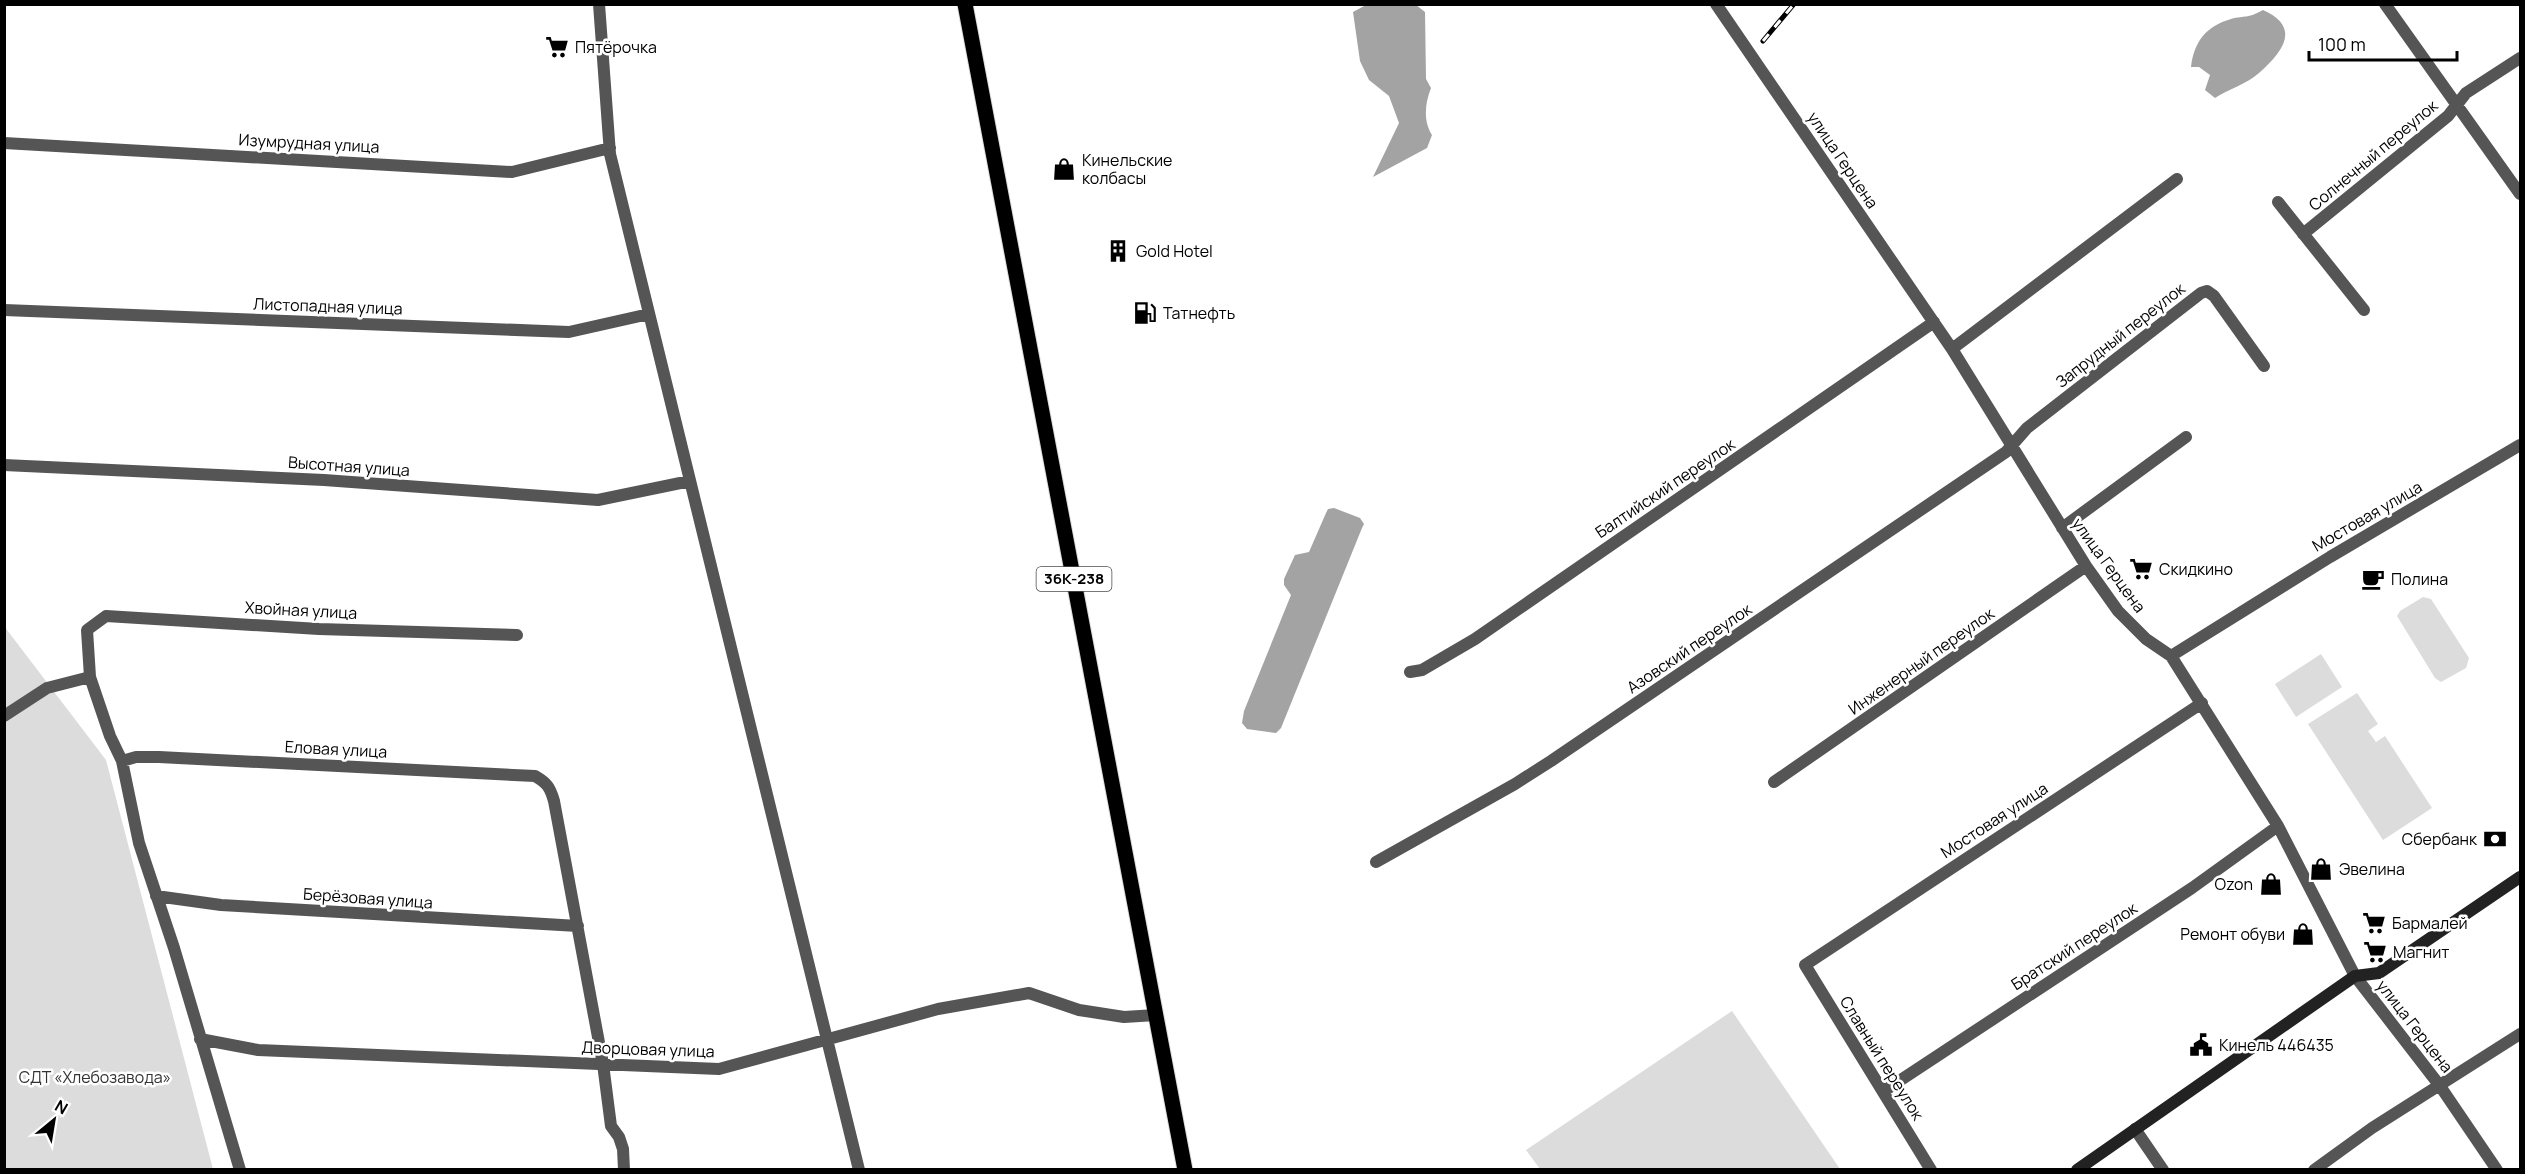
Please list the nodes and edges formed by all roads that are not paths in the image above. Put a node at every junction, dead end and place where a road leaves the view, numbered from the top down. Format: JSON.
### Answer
{"nodes":[{"id":1,"x":598,"y":4,"type":"edge"},
{"id":2,"x":965,"y":4,"type":"edge"},
{"id":3,"x":1716,"y":4,"type":"edge"},
{"id":4,"x":2385,"y":4,"type":"edge"},
{"id":5,"x":2520,"y":58,"type":"edge"},
{"id":6,"x":2458,"y":104,"type":"junction"},
{"id":7,"x":4,"y":143,"type":"edge"},
{"id":8,"x":610,"y":148,"type":"junction"},
{"id":9,"x":2177,"y":179,"type":"dead end"},
{"id":10,"x":2520,"y":194,"type":"edge"},
{"id":11,"x":2278,"y":202,"type":"dead end"},
{"id":12,"x":2304,"y":234,"type":"junction"},
{"id":13,"x":4,"y":310,"type":"edge"},
{"id":14,"x":2364,"y":310,"type":"dead end"},
{"id":15,"x":649,"y":314,"type":"junction"},
{"id":16,"x":1934,"y":322,"type":"junction"},
{"id":17,"x":1952,"y":349,"type":"junction"},
{"id":18,"x":2264,"y":366,"type":"dead end"},
{"id":19,"x":2186,"y":437,"type":"dead end"},
{"id":20,"x":2520,"y":445,"type":"edge"},
{"id":21,"x":2013,"y":447,"type":"junction"},
{"id":22,"x":4,"y":465,"type":"edge"},
{"id":23,"x":690,"y":481,"type":"junction"},
{"id":24,"x":2062,"y":528,"type":"junction"},
{"id":25,"x":2086,"y":566,"type":"junction"},
{"id":26,"x":517,"y":635,"type":"dead end"},
{"id":27,"x":2171,"y":656,"type":"junction"},
{"id":28,"x":1410,"y":672,"type":"dead end"},
{"id":29,"x":90,"y":676,"type":"junction"},
{"id":30,"x":2202,"y":703,"type":"junction"},
{"id":31,"x":4,"y":716,"type":"edge"},
{"id":32,"x":122,"y":761,"type":"junction"},
{"id":33,"x":1774,"y":782,"type":"dead end"},
{"id":34,"x":2278,"y":826,"type":"junction"},
{"id":35,"x":1376,"y":862,"type":"dead end"},
{"id":36,"x":2520,"y":877,"type":"edge"},
{"id":37,"x":156,"y":896,"type":"junction"},
{"id":38,"x":578,"y":926,"type":"junction"},
{"id":39,"x":1805,"y":965,"type":"joint"},
{"id":40,"x":2355,"y":976,"type":"junction"},
{"id":41,"x":1156,"y":1015,"type":"junction"},
{"id":42,"x":2520,"y":1034,"type":"edge"},
{"id":43,"x":827,"y":1038,"type":"junction"},
{"id":44,"x":200,"y":1039,"type":"junction"},
{"id":45,"x":603,"y":1064,"type":"junction"},
{"id":46,"x":2440,"y":1086,"type":"junction"},
{"id":47,"x":1884,"y":1091,"type":"junction"},
{"id":48,"x":2135,"y":1129,"type":"junction"},
{"id":49,"x":1184,"y":1162,"type":"edge"},
{"id":50,"x":240,"y":1170,"type":"edge"},
{"id":51,"x":624,"y":1170,"type":"edge"},
{"id":52,"x":859,"y":1170,"type":"edge"},
{"id":53,"x":1931,"y":1170,"type":"edge"},
{"id":54,"x":2077,"y":1170,"type":"edge"},
{"id":55,"x":2163,"y":1170,"type":"edge"},
{"id":56,"x":2314,"y":1170,"type":"edge"},
{"id":57,"x":2497,"y":1170,"type":"edge"}],
"edges":[{"from":1,"to":8,"type":"street"},
{"from":2,"to":41,"type":"main road","number":"36К-238"},
{"from":3,"to":16,"type":"street","name":"улица Герцена"},
{"from":4,"to":6,"type":"street"},
{"from":5,"to":6,"type":"street","name":"Солнечный переулок"},
{"from":6,"to":10,"type":"street"},
{"from":6,"to":12,"type":"street","name":"Солнечный переулок"},
{"from":7,"to":8,"type":"street","name":"Изумрудная улица"},
{"from":8,"to":15,"type":"street"},
{"from":9,"to":17,"type":"street"},
{"from":11,"to":12,"type":"street"},
{"from":12,"to":14,"type":"street"},
{"from":13,"to":15,"type":"street","name":"Листопадная улица"},
{"from":15,"to":23,"type":"street"},
{"from":16,"to":17,"type":"street","name":"улица Герцена"},
{"from":16,"to":28,"type":"street","name":"Балтийский переулок"},
{"from":17,"to":21,"type":"street","name":"улица Герцена"},
{"from":18,"to":21,"type":"street","name":"Запрудный переулок"},
{"from":19,"to":24,"type":"street"},
{"from":20,"to":27,"type":"street","name":"Мостовая улица"},
{"from":21,"to":24,"type":"street","name":"улица Герцена"},
{"from":21,"to":35,"type":"street","name":"Азовский переулок"},
{"from":22,"to":23,"type":"street","name":"Высотная улица"},
{"from":23,"to":43,"type":"street"},
{"from":24,"to":25,"type":"street","name":"улица Герцена"},
{"from":25,"to":27,"type":"street","name":"улица Герцена"},
{"from":25,"to":33,"type":"street","name":"Инженерный переулок"},
{"from":26,"to":29,"type":"street","name":"Хвойная улица"},
{"from":27,"to":30,"type":"street","name":"улица Герцена"},
{"from":29,"to":31,"type":"street"},
{"from":29,"to":32,"type":"street"},
{"from":30,"to":34,"type":"street","name":"улица Герцена"},
{"from":30,"to":39,"type":"street","name":"Мостовая улица"},
{"from":32,"to":37,"type":"street"},
{"from":32,"to":38,"type":"street","name":"Еловая улица"},
{"from":34,"to":40,"type":"street","name":"улица Герцена"},
{"from":34,"to":47,"type":"street","name":"Братский переулок"},
{"from":36,"to":40,"type":"main road"},
{"from":37,"to":38,"type":"street","name":"Берёзовая улица"},
{"from":37,"to":44,"type":"street"},
{"from":38,"to":45,"type":"street"},
{"from":39,"to":47,"type":"street","name":"Славный переулок"},
{"from":40,"to":46,"type":"street","name":"улица Герцена"},
{"from":40,"to":48,"type":"main road"},
{"from":41,"to":43,"type":"street","name":"Дворцовая улица"},
{"from":41,"to":49,"type":"main road","number":"36К-238"},
{"from":42,"to":46,"type":"street"},
{"from":43,"to":45,"type":"street","name":"Дворцовая улица"},
{"from":43,"to":52,"type":"street"},
{"from":44,"to":45,"type":"street","name":"Дворцовая улица"},
{"from":44,"to":50,"type":"street"},
{"from":45,"to":51,"type":"street"},
{"from":46,"to":56,"type":"street"},
{"from":46,"to":57,"type":"street","name":"улица Герцена"},
{"from":47,"to":53,"type":"street","name":"Славный переулок"},
{"from":48,"to":54,"type":"main road"},
{"from":48,"to":55,"type":"street"}]}
